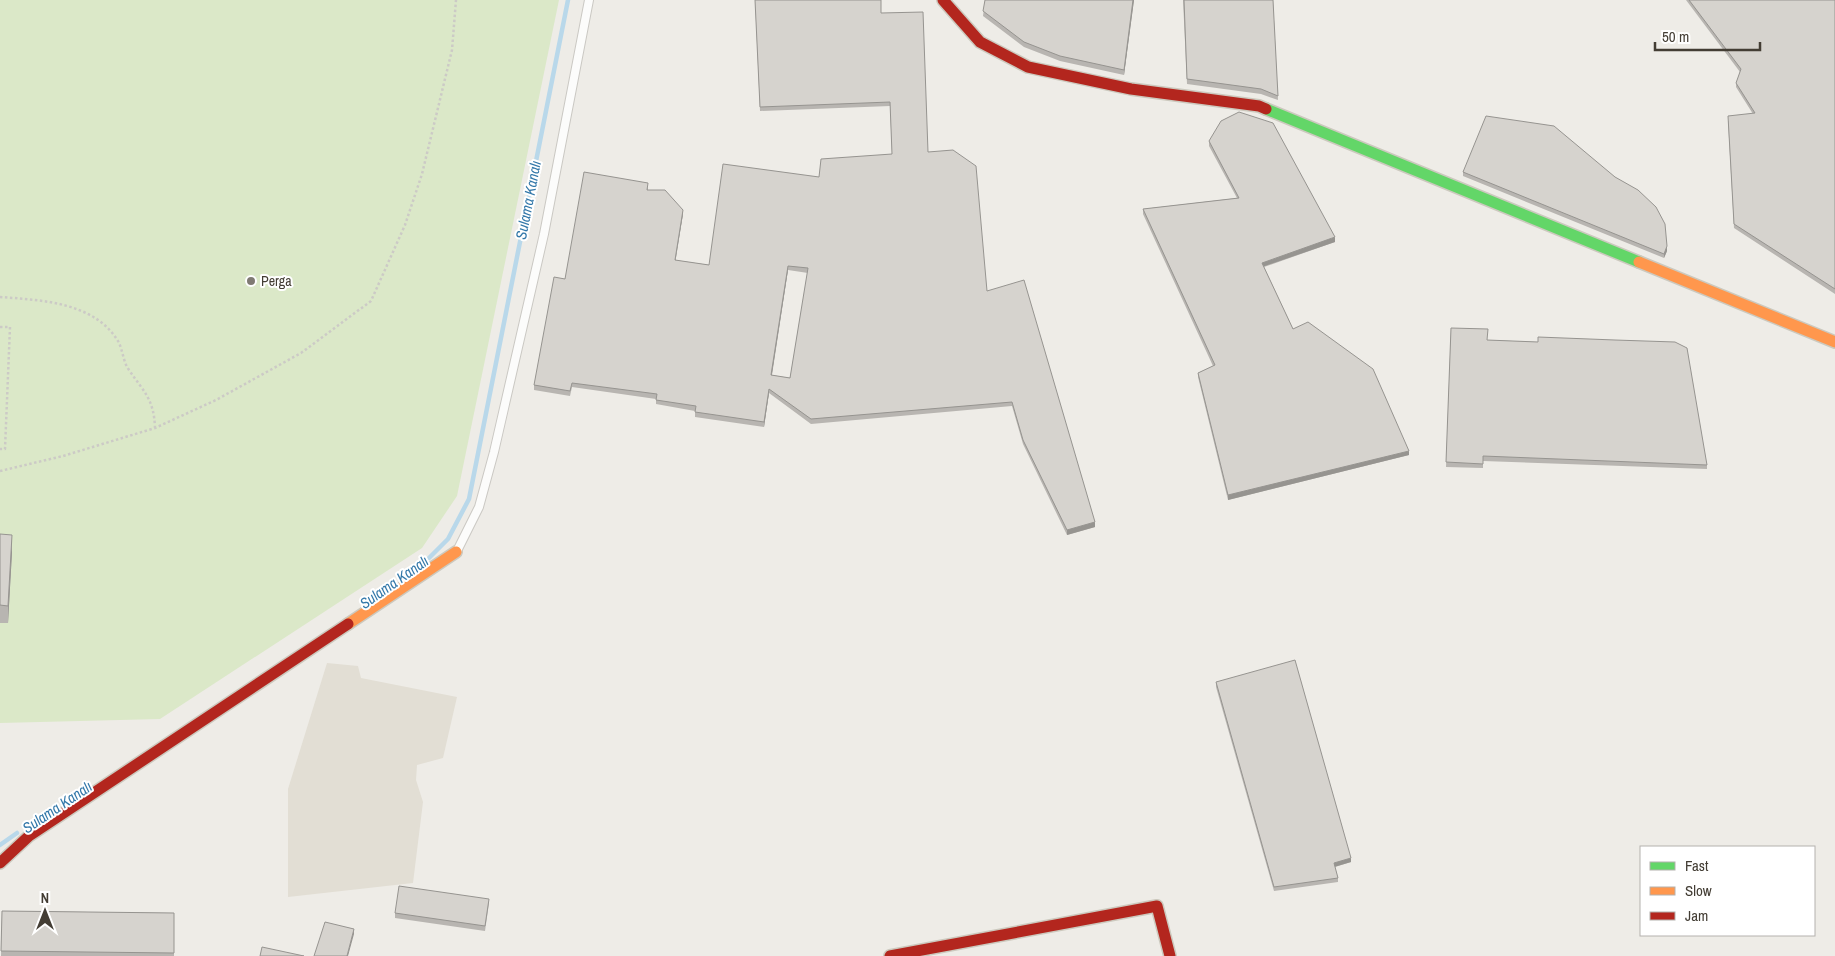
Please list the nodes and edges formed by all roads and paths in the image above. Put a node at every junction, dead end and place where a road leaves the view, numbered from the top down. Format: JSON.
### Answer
{"nodes":[{"id":1,"x":456,"y":0,"type":"edge"},
{"id":2,"x":589,"y":0,"type":"edge"},
{"id":3,"x":943,"y":0,"type":"edge"},
{"id":4,"x":0,"y":297,"type":"edge"},
{"id":5,"x":0,"y":327,"type":"edge"},
{"id":6,"x":1835,"y":342,"type":"edge"},
{"id":7,"x":155,"y":428,"type":"junction"},
{"id":8,"x":0,"y":449,"type":"edge"},
{"id":9,"x":0,"y":471,"type":"edge"},
{"id":10,"x":456,"y":552,"type":"joint"},
{"id":11,"x":0,"y":863,"type":"edge"},
{"id":12,"x":890,"y":956,"type":"edge"},
{"id":13,"x":1170,"y":956,"type":"edge"}],
"edges":[{"from":1,"to":7,"type":"path"},
{"from":2,"to":10,"type":"lane"},
{"from":3,"to":6,"type":"street"},
{"from":4,"to":7,"type":"path"},
{"from":5,"to":8,"type":"path"},
{"from":7,"to":9,"type":"path"},
{"from":10,"to":11,"type":"street"},
{"from":12,"to":13,"type":"street"}]}
